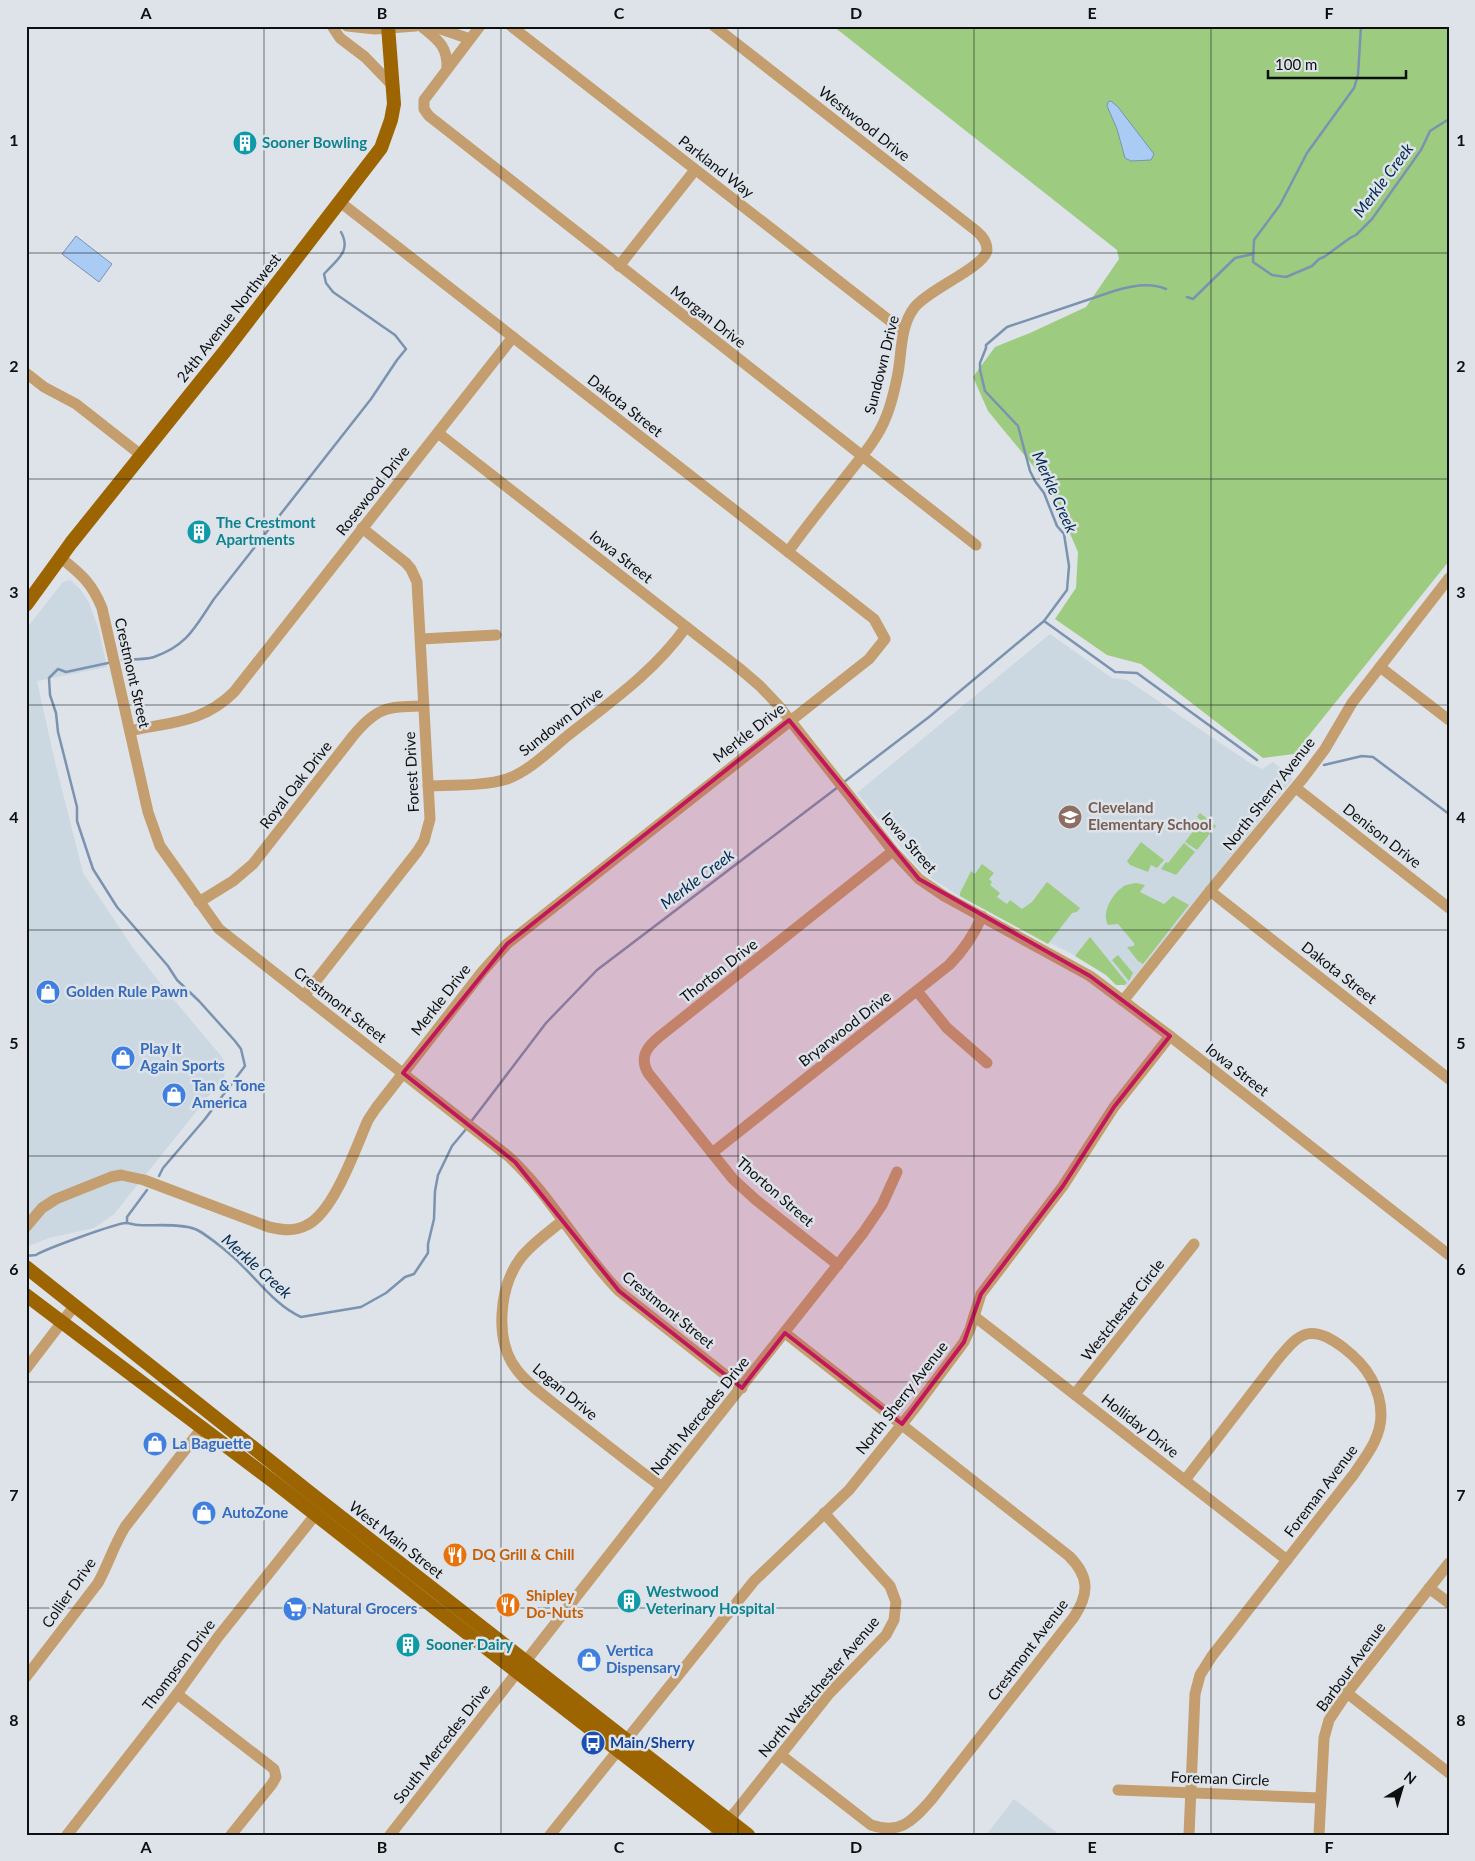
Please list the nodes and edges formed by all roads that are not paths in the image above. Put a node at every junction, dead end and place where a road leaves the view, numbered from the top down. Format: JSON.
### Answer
{"nodes":[{"id":1,"x":332,"y":26,"type":"edge"},
{"id":2,"x":347,"y":26,"type":"edge"},
{"id":3,"x":416,"y":26,"type":"edge"},
{"id":4,"x":421,"y":26,"type":"edge"},
{"id":5,"x":432,"y":26,"type":"edge"},
{"id":6,"x":480,"y":26,"type":"edge"},
{"id":7,"x":510,"y":26,"type":"edge"},
{"id":8,"x":714,"y":26,"type":"edge"},
{"id":9,"x":388,"y":28,"type":"edge"},
{"id":10,"x":470,"y":39,"type":"junction"},
{"id":11,"x":447,"y":69,"type":"junction"},
{"id":12,"x":393,"y":86,"type":"junction"},
{"id":13,"x":695,"y":170,"type":"junction"},
{"id":14,"x":340,"y":202,"type":"junction"},
{"id":15,"x":987,"y":251,"type":"joint"},
{"id":16,"x":619,"y":266,"type":"junction"},
{"id":17,"x":903,"y":331,"type":"junction"},
{"id":18,"x":513,"y":337,"type":"junction"},
{"id":19,"x":26,"y":373,"type":"edge"},
{"id":20,"x":438,"y":433,"type":"junction"},
{"id":21,"x":141,"y":455,"type":"junction"},
{"id":22,"x":862,"y":456,"type":"junction"},
{"id":23,"x":362,"y":528,"type":"junction"},
{"id":24,"x":976,"y":545,"type":"dead end"},
{"id":25,"x":788,"y":552,"type":"junction"},
{"id":26,"x":61,"y":558,"type":"junction"},
{"id":27,"x":1449,"y":578,"type":"edge"},
{"id":28,"x":26,"y":605,"type":"edge"},
{"id":29,"x":686,"y":627,"type":"junction"},
{"id":30,"x":496,"y":635,"type":"dead end"},
{"id":31,"x":421,"y":639,"type":"junction"},
{"id":32,"x":886,"y":639,"type":"joint"},
{"id":33,"x":1380,"y":667,"type":"junction"},
{"id":34,"x":423,"y":706,"type":"junction"},
{"id":35,"x":789,"y":720,"type":"junction"},
{"id":36,"x":1449,"y":720,"type":"edge"},
{"id":37,"x":130,"y":731,"type":"junction"},
{"id":38,"x":428,"y":786,"type":"junction"},
{"id":39,"x":1296,"y":788,"type":"junction"},
{"id":40,"x":893,"y":851,"type":"junction"},
{"id":41,"x":1210,"y":891,"type":"junction"},
{"id":42,"x":199,"y":902,"type":"junction"},
{"id":43,"x":1449,"y":908,"type":"edge"},
{"id":44,"x":982,"y":916,"type":"junction"},
{"id":45,"x":918,"y":991,"type":"junction"},
{"id":46,"x":304,"y":996,"type":"junction"},
{"id":47,"x":1124,"y":1000,"type":"junction"},
{"id":48,"x":1170,"y":1036,"type":"junction"},
{"id":49,"x":988,"y":1063,"type":"dead end"},
{"id":50,"x":403,"y":1073,"type":"junction"},
{"id":51,"x":1449,"y":1079,"type":"edge"},
{"id":52,"x":698,"y":1136,"type":"joint"},
{"id":53,"x":712,"y":1153,"type":"junction"},
{"id":54,"x":897,"y":1172,"type":"dead end"},
{"id":55,"x":562,"y":1222,"type":"junction"},
{"id":56,"x":26,"y":1227,"type":"edge"},
{"id":57,"x":1194,"y":1244,"type":"dead end"},
{"id":58,"x":1449,"y":1255,"type":"edge"},
{"id":59,"x":838,"y":1265,"type":"junction"},
{"id":60,"x":30,"y":1270,"type":"edge"},
{"id":61,"x":26,"y":1295,"type":"edge"},
{"id":62,"x":75,"y":1305,"type":"junction"},
{"id":63,"x":974,"y":1316,"type":"junction"},
{"id":64,"x":62,"y":1323,"type":"junction"},
{"id":65,"x":785,"y":1333,"type":"junction"},
{"id":66,"x":26,"y":1369,"type":"edge"},
{"id":67,"x":742,"y":1388,"type":"junction"},
{"id":68,"x":1076,"y":1394,"type":"junction"},
{"id":69,"x":902,"y":1424,"type":"junction"},
{"id":70,"x":202,"y":1428,"type":"junction"},
{"id":71,"x":1185,"y":1480,"type":"junction"},
{"id":72,"x":662,"y":1487,"type":"junction"},
{"id":73,"x":824,"y":1513,"type":"junction"},
{"id":74,"x":316,"y":1514,"type":"junction"},
{"id":75,"x":1287,"y":1560,"type":"junction"},
{"id":76,"x":1449,"y":1563,"type":"edge"},
{"id":77,"x":1429,"y":1588,"type":"junction"},
{"id":78,"x":1449,"y":1604,"type":"edge"},
{"id":79,"x":521,"y":1667,"type":"junction"},
{"id":80,"x":26,"y":1677,"type":"edge"},
{"id":81,"x":1347,"y":1693,"type":"junction"},
{"id":82,"x":177,"y":1694,"type":"junction"},
{"id":83,"x":622,"y":1745,"type":"junction"},
{"id":84,"x":781,"y":1755,"type":"junction"},
{"id":85,"x":1449,"y":1773,"type":"edge"},
{"id":86,"x":1118,"y":1790,"type":"dead end"},
{"id":87,"x":1191,"y":1794,"type":"junction"},
{"id":88,"x":1320,"y":1798,"type":"junction"},
{"id":89,"x":723,"y":1830,"type":"edge"},
{"id":90,"x":67,"y":1835,"type":"edge"},
{"id":91,"x":231,"y":1835,"type":"edge"},
{"id":92,"x":390,"y":1835,"type":"edge"},
{"id":93,"x":550,"y":1835,"type":"edge"},
{"id":94,"x":748,"y":1835,"type":"edge"},
{"id":95,"x":1189,"y":1835,"type":"edge"},
{"id":96,"x":1319,"y":1835,"type":"edge"}],
"edges":[{"from":1,"to":12,"type":"street"},
{"from":2,"to":9,"type":"street"},
{"from":3,"to":9,"type":"street"},
{"from":4,"to":11,"type":"street"},
{"from":5,"to":10,"type":"street"},
{"from":6,"to":10,"type":"street"},
{"from":7,"to":13,"type":"street","name":"Parkland Way"},
{"from":8,"to":15,"type":"street","name":"Westwood Drive"},
{"from":9,"to":12,"type":"main road","name":"24th Avenue Northwest"},
{"from":10,"to":11,"type":"street"},
{"from":11,"to":16,"type":"street","name":"Morgan Drive"},
{"from":12,"to":14,"type":"main road","name":"24th Avenue Northwest"},
{"from":13,"to":16,"type":"street"},
{"from":13,"to":17,"type":"street","name":"Parkland Way"},
{"from":14,"to":18,"type":"street","name":"Dakota Street"},
{"from":14,"to":21,"type":"main road","name":"24th Avenue Northwest"},
{"from":15,"to":17,"type":"street","name":"Sundown Drive"},
{"from":16,"to":22,"type":"street","name":"Morgan Drive"},
{"from":17,"to":22,"type":"street","name":"Sundown Drive"},
{"from":18,"to":20,"type":"street","name":"Rosewood Drive"},
{"from":18,"to":25,"type":"street","name":"Dakota Street"},
{"from":19,"to":21,"type":"street"},
{"from":20,"to":23,"type":"street","name":"Rosewood Drive"},
{"from":20,"to":29,"type":"street","name":"Iowa Street"},
{"from":21,"to":26,"type":"main road","name":"24th Avenue Northwest"},
{"from":22,"to":24,"type":"street","name":"Morgan Drive"},
{"from":22,"to":25,"type":"street","name":"Sundown Drive"},
{"from":23,"to":31,"type":"street","name":"Forest Drive"},
{"from":23,"to":37,"type":"street","name":"Rosewood Drive"},
{"from":25,"to":32,"type":"street","name":"Dakota Street"},
{"from":26,"to":28,"type":"main road","name":"24th Avenue Northwest"},
{"from":26,"to":37,"type":"street","name":"Crestmont Street"},
{"from":27,"to":33,"type":"street","name":"North Sherry Avenue"},
{"from":29,"to":35,"type":"street","name":"Iowa Street"},
{"from":29,"to":38,"type":"street","name":"Sundown Drive"},
{"from":30,"to":31,"type":"street"},
{"from":31,"to":34,"type":"street","name":"Forest Drive"},
{"from":32,"to":35,"type":"street","name":"Merkle Drive"},
{"from":33,"to":36,"type":"street"},
{"from":33,"to":39,"type":"street","name":"North Sherry Avenue"},
{"from":34,"to":38,"type":"street","name":"Forest Drive"},
{"from":34,"to":42,"type":"street","name":"Royal Oak Drive"},
{"from":35,"to":40,"type":"street","name":"Iowa Street"},
{"from":35,"to":50,"type":"street","name":"Merkle Drive"},
{"from":37,"to":42,"type":"street","name":"Crestmont Street"},
{"from":38,"to":46,"type":"street","name":"Forest Drive"},
{"from":39,"to":41,"type":"street","name":"North Sherry Avenue"},
{"from":39,"to":43,"type":"street","name":"Denison Drive"},
{"from":40,"to":44,"type":"street","name":"Iowa Street"},
{"from":40,"to":52,"type":"street","name":"Thorton Drive"},
{"from":41,"to":47,"type":"street","name":"North Sherry Avenue"},
{"from":41,"to":51,"type":"street","name":"Dakota Street"},
{"from":42,"to":46,"type":"street","name":"Crestmont Street"},
{"from":44,"to":45,"type":"street","name":"Bryarwood Drive"},
{"from":44,"to":47,"type":"street","name":"Iowa Street"},
{"from":45,"to":49,"type":"street"},
{"from":45,"to":53,"type":"street","name":"Bryarwood Drive"},
{"from":46,"to":50,"type":"street","name":"Crestmont Street"},
{"from":47,"to":48,"type":"street","name":"Iowa Street"},
{"from":48,"to":58,"type":"street","name":"Iowa Street"},
{"from":48,"to":63,"type":"street","name":"North Sherry Avenue"},
{"from":50,"to":55,"type":"street","name":"Crestmont Street"},
{"from":50,"to":56,"type":"street","name":"Merkle Drive"},
{"from":52,"to":53,"type":"street","name":"Thorton Street"},
{"from":53,"to":59,"type":"street","name":"Thorton Street"},
{"from":54,"to":59,"type":"street","name":"North Mercedes Drive"},
{"from":55,"to":67,"type":"street","name":"Crestmont Street"},
{"from":55,"to":72,"type":"street","name":"Logan Drive"},
{"from":57,"to":68,"type":"street","name":"Westchester Circle"},
{"from":59,"to":65,"type":"street","name":"North Mercedes Drive"},
{"from":60,"to":62,"type":"main road","name":"West Main Street"},
{"from":61,"to":64,"type":"main road","name":"West Main Street"},
{"from":62,"to":64,"type":"street"},
{"from":62,"to":79,"type":"main road","name":"West Main Street"},
{"from":63,"to":68,"type":"street","name":"Holliday Drive"},
{"from":63,"to":69,"type":"street","name":"North Sherry Avenue"},
{"from":64,"to":66,"type":"street"},
{"from":64,"to":70,"type":"main road","name":"West Main Street"},
{"from":65,"to":67,"type":"street","name":"North Mercedes Drive"},
{"from":65,"to":69,"type":"street","name":"Crestmont Avenue"},
{"from":67,"to":72,"type":"street","name":"North Mercedes Drive"},
{"from":68,"to":71,"type":"street","name":"Holliday Drive"},
{"from":69,"to":73,"type":"street","name":"North Sherry Avenue"},
{"from":69,"to":84,"type":"street","name":"Crestmont Avenue"},
{"from":70,"to":74,"type":"main road","name":"West Main Street"},
{"from":70,"to":80,"type":"street","name":"Collier Drive"},
{"from":71,"to":75,"type":"street","name":"Holliday Drive"},
{"from":71,"to":75,"type":"street","name":"Foreman Avenue"},
{"from":72,"to":79,"type":"street","name":"North Mercedes Drive"},
{"from":73,"to":83,"type":"street","name":"North Sherry Avenue"},
{"from":73,"to":84,"type":"street","name":"North Westchester Avenue"},
{"from":74,"to":79,"type":"main road","name":"West Main Street"},
{"from":74,"to":82,"type":"street","name":"Thompson Drive"},
{"from":75,"to":87,"type":"street","name":"Foreman Avenue"},
{"from":76,"to":77,"type":"street","name":"Barbour Avenue"},
{"from":77,"to":78,"type":"street"},
{"from":77,"to":81,"type":"street","name":"Barbour Avenue"},
{"from":79,"to":83,"type":"main road","name":"West Main Street"},
{"from":79,"to":92,"type":"street","name":"South Mercedes Drive"},
{"from":81,"to":85,"type":"street"},
{"from":81,"to":88,"type":"street","name":"Barbour Avenue"},
{"from":82,"to":90,"type":"street","name":"Thompson Drive"},
{"from":82,"to":91,"type":"street"},
{"from":83,"to":89,"type":"main road","name":"West Main Street"},
{"from":83,"to":93,"type":"street","name":"North Sherry Avenue"},
{"from":84,"to":89,"type":"street","name":"North Westchester Avenue"},
{"from":86,"to":87,"type":"street","name":"Foreman Circle"},
{"from":87,"to":88,"type":"street","name":"Foreman Circle"},
{"from":87,"to":95,"type":"street","name":"Foreman Avenue"},
{"from":88,"to":96,"type":"street","name":"Barbour Avenue"},
{"from":89,"to":94,"type":"main road","name":"West Main Street"}]}
